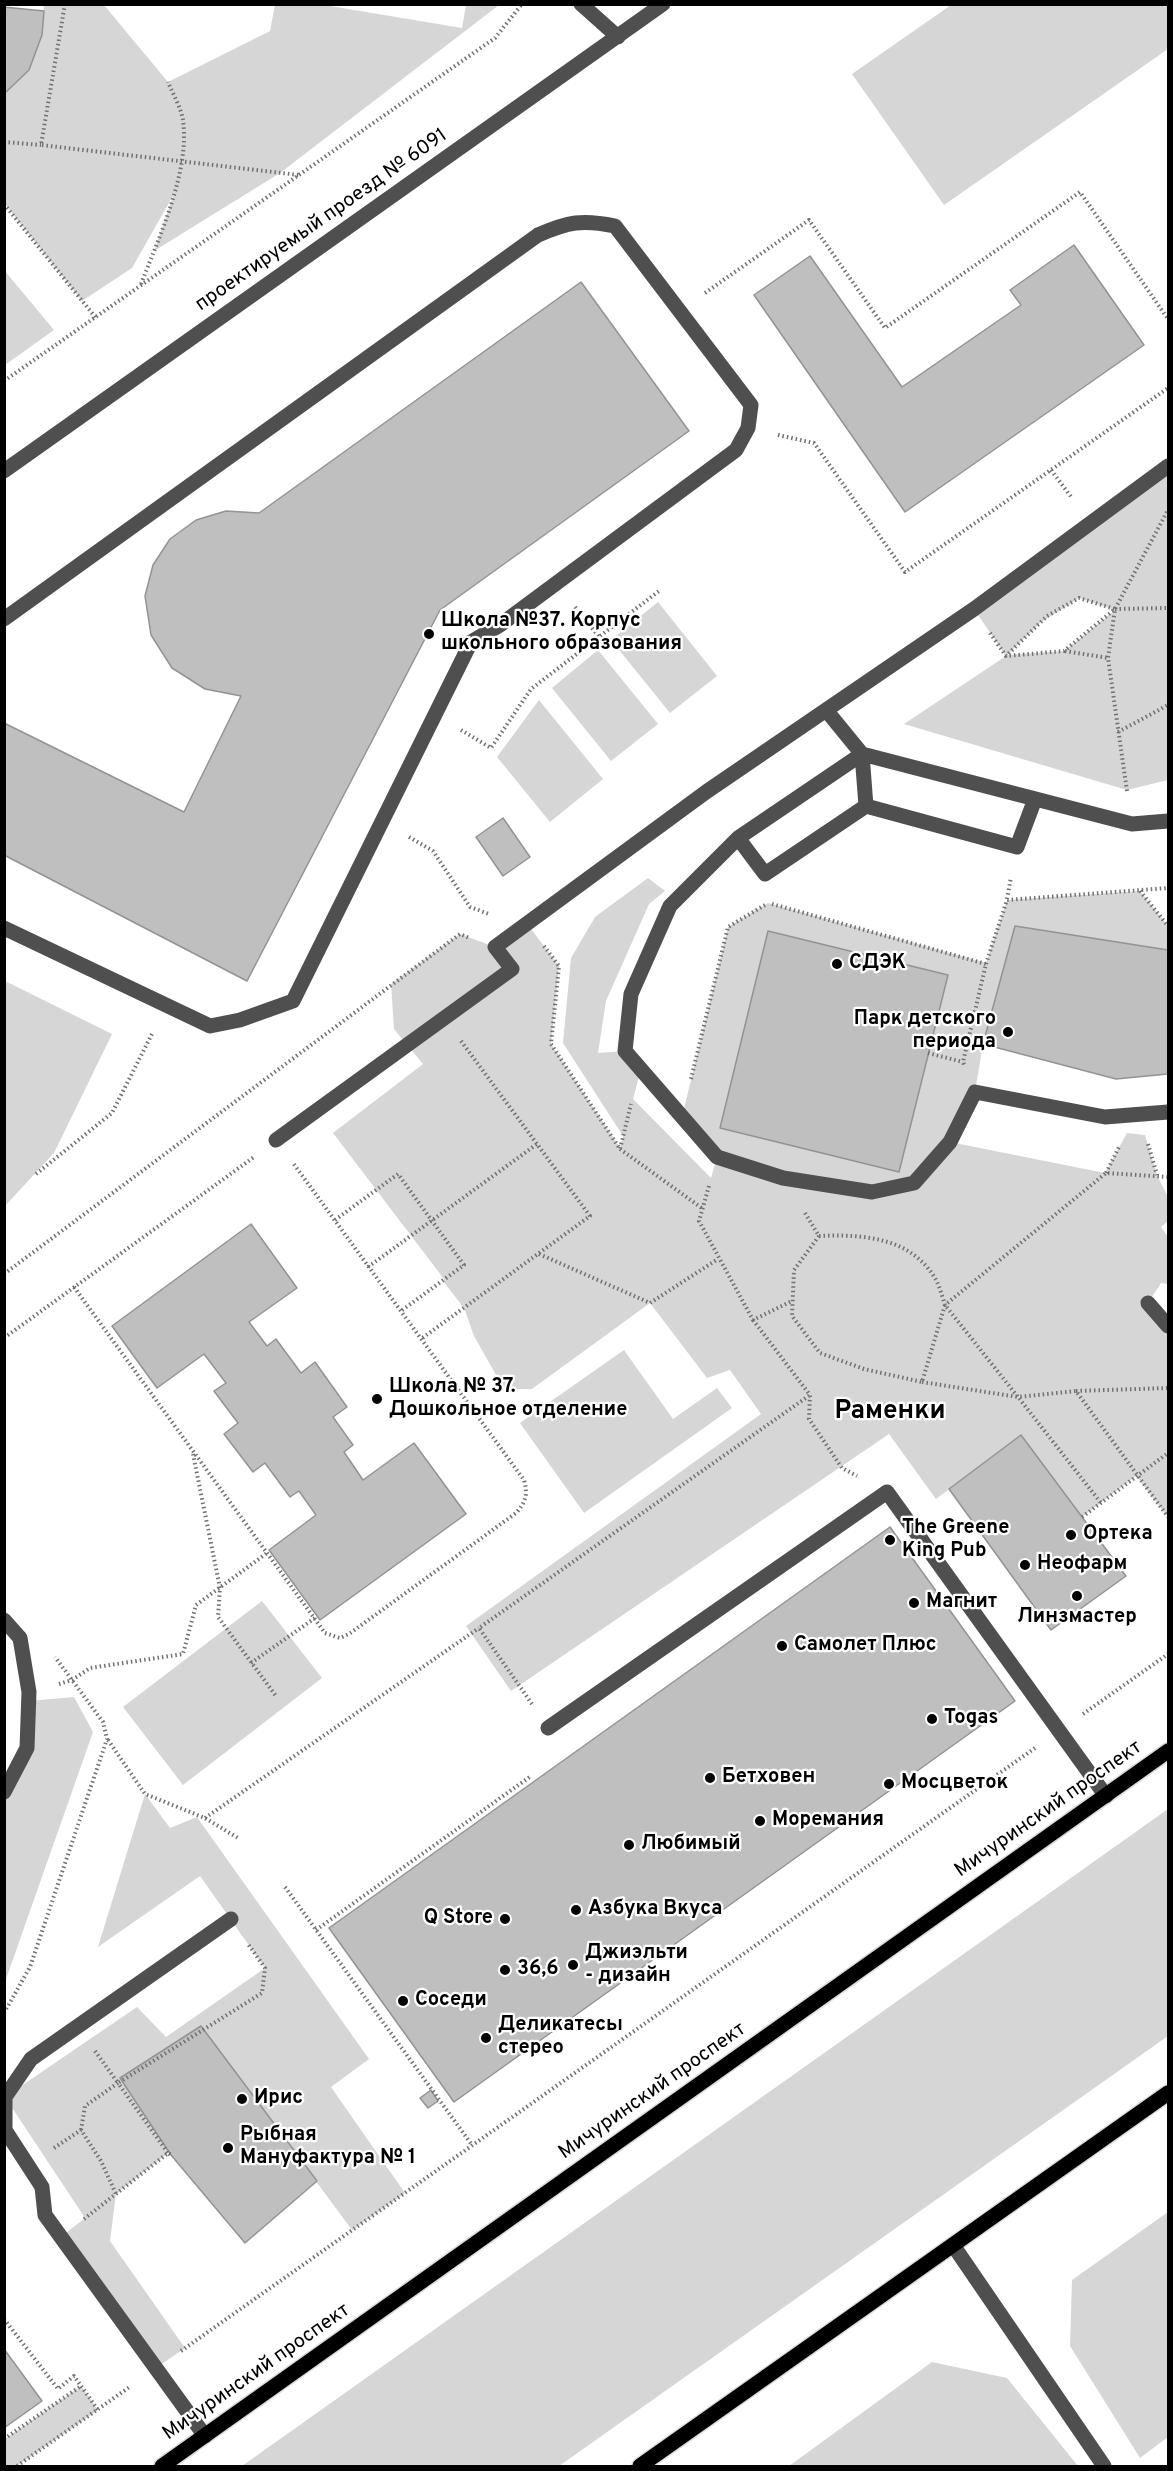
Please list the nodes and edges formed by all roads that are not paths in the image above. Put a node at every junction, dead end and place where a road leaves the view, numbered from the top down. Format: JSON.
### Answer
{"nodes":[{"id":1,"x":581,"y":4,"type":"edge"},
{"id":2,"x":663,"y":4,"type":"edge"},
{"id":3,"x":618,"y":37,"type":"junction"},
{"id":4,"x":1168,"y":466,"type":"edge"},
{"id":5,"x":4,"y":471,"type":"edge"},
{"id":6,"x":4,"y":619,"type":"edge"},
{"id":7,"x":826,"y":710,"type":"junction"},
{"id":8,"x":862,"y":754,"type":"junction"},
{"id":9,"x":1035,"y":799,"type":"junction"},
{"id":10,"x":866,"y":806,"type":"junction"},
{"id":11,"x":1168,"y":821,"type":"edge"},
{"id":12,"x":738,"y":838,"type":"junction"},
{"id":13,"x":4,"y":928,"type":"edge"},
{"id":14,"x":1168,"y":1112,"type":"edge"},
{"id":15,"x":276,"y":1140,"type":"road end"},
{"id":16,"x":1148,"y":1303,"type":"dead end"},
{"id":17,"x":1168,"y":1326,"type":"edge"},
{"id":18,"x":4,"y":1620,"type":"edge"},
{"id":19,"x":548,"y":1728,"type":"road end"},
{"id":20,"x":1168,"y":1751,"type":"edge"},
{"id":21,"x":4,"y":1792,"type":"edge"},
{"id":22,"x":1106,"y":1796,"type":"junction"},
{"id":23,"x":231,"y":1919,"type":"road end"},
{"id":24,"x":1168,"y":2093,"type":"edge"},
{"id":25,"x":953,"y":2245,"type":"junction"},
{"id":26,"x":205,"y":2436,"type":"junction"},
{"id":27,"x":162,"y":2466,"type":"edge"},
{"id":28,"x":640,"y":2466,"type":"edge"},
{"id":29,"x":1104,"y":2466,"type":"edge"}],
"edges":[{"from":1,"to":3,"type":"street"},
{"from":2,"to":3,"type":"street","name":"проектируемый проезд № 6091"},
{"from":3,"to":5,"type":"street","name":"проектируемый проезд № 6091"},
{"from":4,"to":7,"type":"street"},
{"from":6,"to":13,"type":"street"},
{"from":7,"to":8,"type":"street"},
{"from":7,"to":15,"type":"street"},
{"from":8,"to":9,"type":"street"},
{"from":8,"to":10,"type":"street"},
{"from":8,"to":12,"type":"street"},
{"from":9,"to":10,"type":"street"},
{"from":9,"to":11,"type":"street"},
{"from":10,"to":12,"type":"street"},
{"from":12,"to":14,"type":"street"},
{"from":16,"to":17,"type":"street"},
{"from":18,"to":21,"type":"street"},
{"from":19,"to":22,"type":"street"},
{"from":20,"to":22,"type":"main road","name":"Мичуринский проспект"},
{"from":22,"to":26,"type":"main road","name":"Мичуринский проспект"},
{"from":23,"to":26,"type":"street"},
{"from":24,"to":25,"type":"main road"},
{"from":25,"to":28,"type":"main road"},
{"from":25,"to":29,"type":"street"},
{"from":26,"to":27,"type":"main road","name":"Мичуринский проспект"}]}
